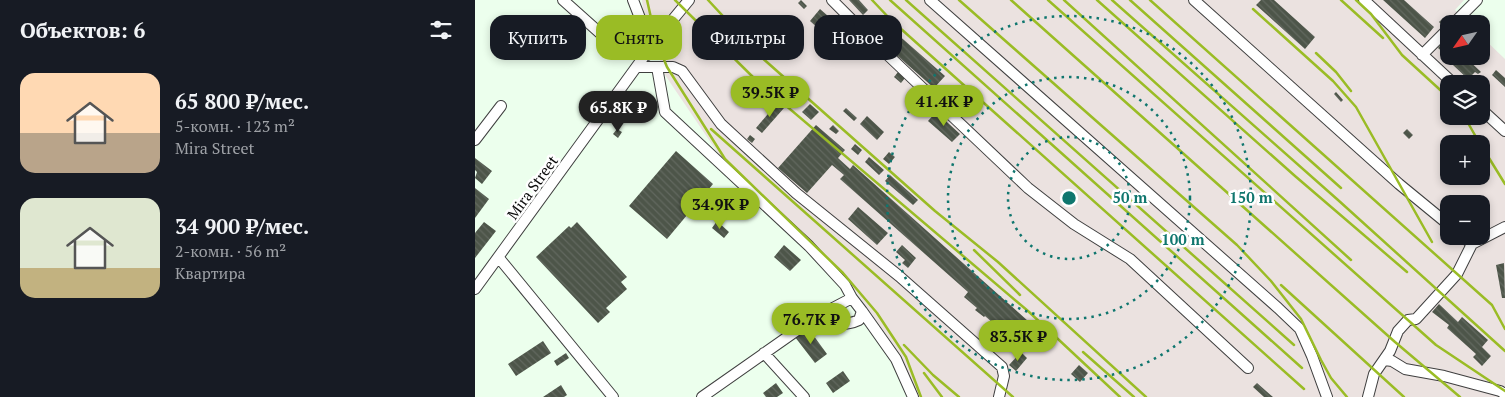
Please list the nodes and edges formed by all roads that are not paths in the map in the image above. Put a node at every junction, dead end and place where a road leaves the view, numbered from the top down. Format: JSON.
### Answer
{"nodes":[{"id":1,"x":563,"y":0,"type":"edge"},
{"id":2,"x":633,"y":0,"type":"edge"},
{"id":3,"x":689,"y":0,"type":"edge"},
{"id":4,"x":832,"y":0,"type":"edge"},
{"id":5,"x":930,"y":0,"type":"edge"},
{"id":6,"x":1193,"y":0,"type":"edge"},
{"id":7,"x":1364,"y":0,"type":"edge"},
{"id":8,"x":1477,"y":0,"type":"edge"},
{"id":9,"x":639,"y":15,"type":"edge"},
{"id":10,"x":677,"y":15,"type":"edge"},
{"id":11,"x":1462,"y":15,"type":"edge"},
{"id":12,"x":596,"y":30,"type":"edge"},
{"id":13,"x":1440,"y":37,"type":"edge"},
{"id":14,"x":1421,"y":55,"type":"junction"},
{"id":15,"x":643,"y":60,"type":"edge"},
{"id":16,"x":638,"y":67,"type":"junction"},
{"id":17,"x":657,"y":67,"type":"junction"},
{"id":18,"x":1444,"y":75,"type":"edge"},
{"id":19,"x":501,"y":106,"type":"dead end"},
{"id":20,"x":1490,"y":117,"type":"edge"},
{"id":21,"x":1505,"y":131,"type":"edge"},
{"id":22,"x":475,"y":140,"type":"edge"},
{"id":23,"x":1440,"y":218,"type":"edge"},
{"id":24,"x":1505,"y":227,"type":"edge"},
{"id":25,"x":1490,"y":235,"type":"edge"},
{"id":26,"x":1472,"y":245,"type":"edge"},
{"id":27,"x":499,"y":258,"type":"junction"},
{"id":28,"x":476,"y":284,"type":"edge"},
{"id":29,"x":852,"y":298,"type":"junction"},
{"id":30,"x":862,"y":311,"type":"junction"},
{"id":31,"x":811,"y":320,"type":"junction"},
{"id":32,"x":764,"y":353,"type":"junction"},
{"id":33,"x":1385,"y":360,"type":"junction"},
{"id":34,"x":1248,"y":368,"type":"dead end"},
{"id":35,"x":1505,"y":394,"type":"edge"},
{"id":36,"x":613,"y":397,"type":"edge"},
{"id":37,"x":702,"y":397,"type":"edge"},
{"id":38,"x":805,"y":397,"type":"edge"},
{"id":39,"x":913,"y":397,"type":"edge"},
{"id":40,"x":999,"y":397,"type":"edge"},
{"id":41,"x":1327,"y":397,"type":"edge"},
{"id":42,"x":1368,"y":397,"type":"edge"}],
"edges":[{"from":1,"to":12,"type":"street"},
{"from":2,"to":9,"type":"street"},
{"from":3,"to":10,"type":"street","name":"Mira Street"},
{"from":4,"to":34,"type":"street"},
{"from":5,"to":41,"type":"street"},
{"from":6,"to":23,"type":"street"},
{"from":7,"to":14,"type":"street"},
{"from":8,"to":11,"type":"street"},
{"from":13,"to":14,"type":"street"},
{"from":14,"to":18,"type":"street"},
{"from":15,"to":16,"type":"street","name":"Mira Street"},
{"from":16,"to":17,"type":"street"},
{"from":16,"to":27,"type":"street","name":"Mira Street"},
{"from":17,"to":29,"type":"street"},
{"from":17,"to":40,"type":"street"},
{"from":19,"to":22,"type":"street"},
{"from":20,"to":21,"type":"street"},
{"from":24,"to":25,"type":"street"},
{"from":26,"to":33,"type":"street"},
{"from":27,"to":28,"type":"street","name":"Mira Street"},
{"from":27,"to":36,"type":"street"},
{"from":29,"to":30,"type":"street"},
{"from":29,"to":31,"type":"street"},
{"from":30,"to":31,"type":"street"},
{"from":30,"to":39,"type":"street"},
{"from":31,"to":32,"type":"street"},
{"from":32,"to":37,"type":"street"},
{"from":32,"to":38,"type":"street"},
{"from":33,"to":35,"type":"street"},
{"from":33,"to":42,"type":"street"}]}
